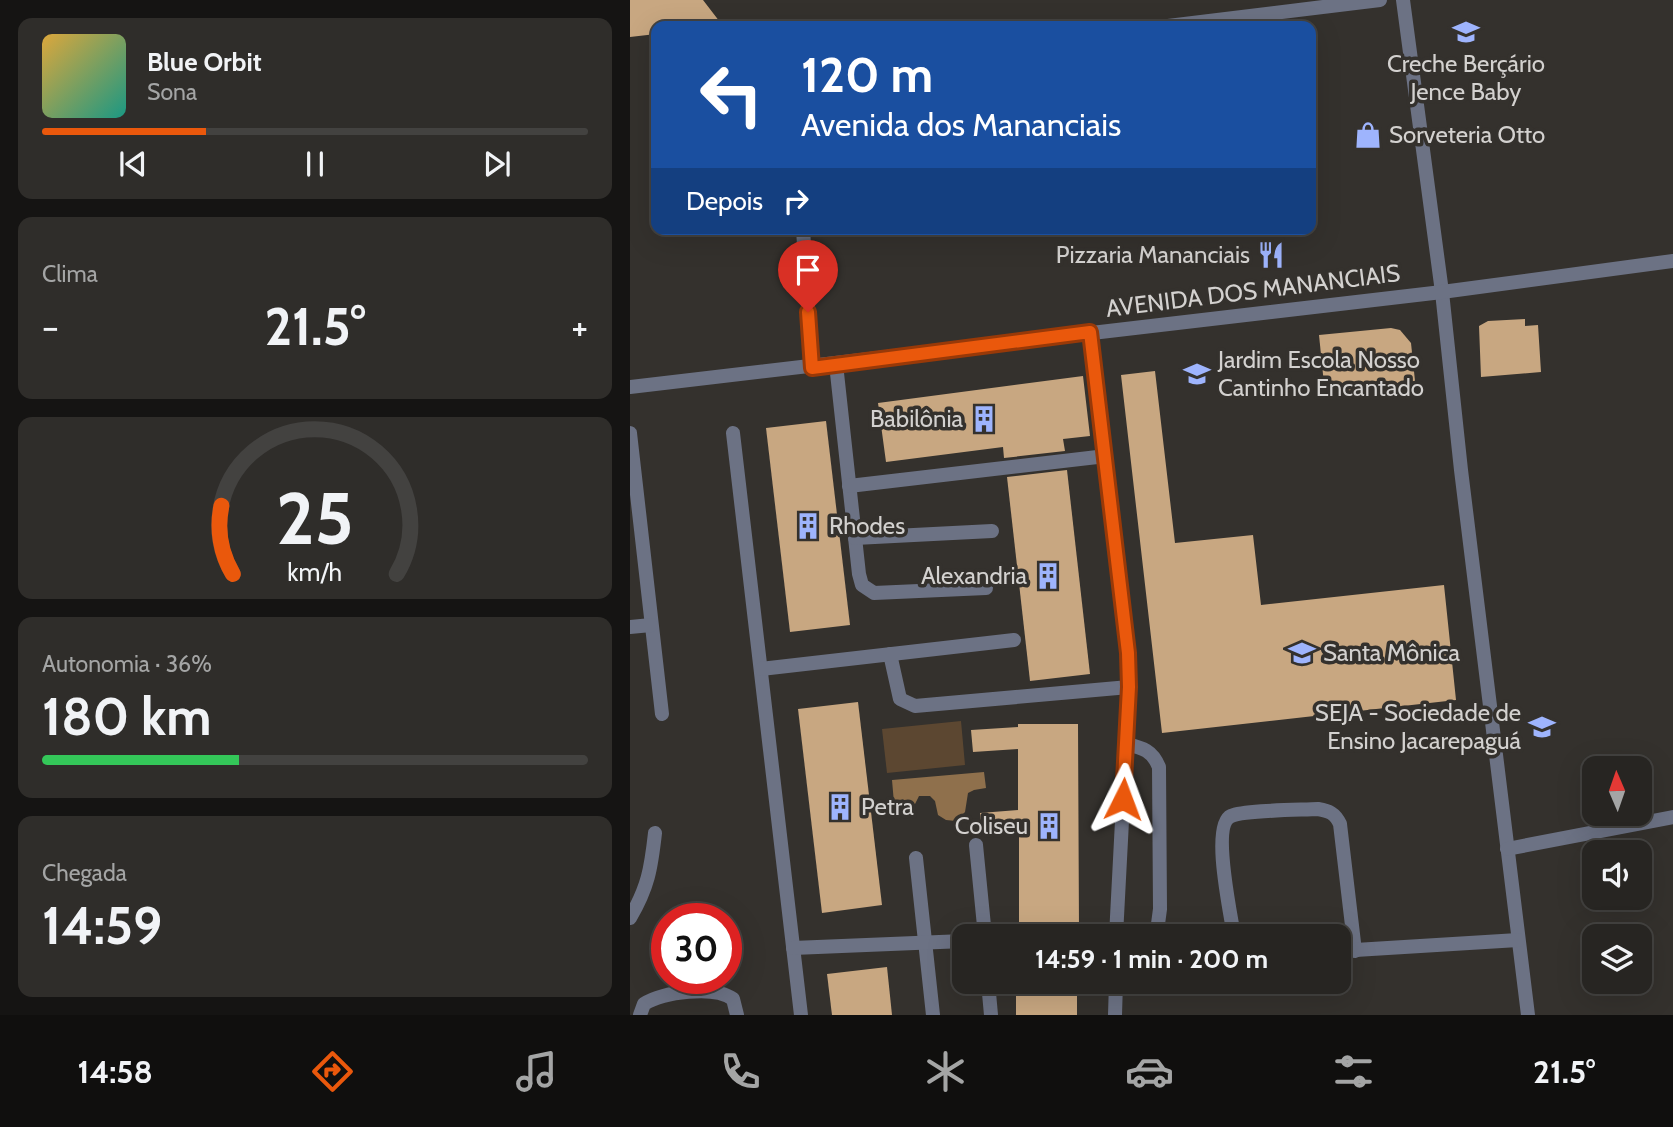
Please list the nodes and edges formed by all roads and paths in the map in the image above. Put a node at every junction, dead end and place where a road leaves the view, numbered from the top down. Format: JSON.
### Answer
{"nodes":[{"id":1,"x":1380,"y":0,"type":"edge"},
{"id":2,"x":1403,"y":0,"type":"edge"},
{"id":3,"x":1209,"y":21,"type":"edge"},
{"id":4,"x":803,"y":235,"type":"edge"},
{"id":5,"x":1673,"y":261,"type":"edge"},
{"id":6,"x":1442,"y":292,"type":"junction"},
{"id":7,"x":1090,"y":332,"type":"junction"},
{"id":8,"x":836,"y":364,"type":"junction"},
{"id":9,"x":812,"y":368,"type":"junction"},
{"id":10,"x":630,"y":387,"type":"edge"},
{"id":11,"x":630,"y":433,"type":"edge"},
{"id":12,"x":733,"y":433,"type":"dead end"},
{"id":13,"x":1106,"y":456,"type":"junction"},
{"id":14,"x":849,"y":486,"type":"junction"},
{"id":15,"x":992,"y":531,"type":"dead end"},
{"id":16,"x":855,"y":538,"type":"junction"},
{"id":17,"x":986,"y":588,"type":"dead end"},
{"id":18,"x":651,"y":625,"type":"junction"},
{"id":19,"x":630,"y":627,"type":"edge"},
{"id":20,"x":1014,"y":640,"type":"dead end"},
{"id":21,"x":890,"y":654,"type":"junction"},
{"id":22,"x":761,"y":669,"type":"junction"},
{"id":23,"x":1129,"y":687,"type":"junction"},
{"id":24,"x":662,"y":714,"type":"dead end"},
{"id":25,"x":1126,"y":744,"type":"junction"},
{"id":26,"x":1673,"y":817,"type":"edge"},
{"id":27,"x":655,"y":834,"type":"dead end"},
{"id":28,"x":976,"y":845,"type":"dead end"},
{"id":29,"x":1507,"y":849,"type":"junction"},
{"id":30,"x":916,"y":858,"type":"dead end"},
{"id":31,"x":630,"y":918,"type":"edge"},
{"id":32,"x":984,"y":924,"type":"edge"},
{"id":33,"x":1117,"y":924,"type":"edge"},
{"id":34,"x":1158,"y":924,"type":"edge"},
{"id":35,"x":1232,"y":924,"type":"edge"},
{"id":36,"x":1518,"y":940,"type":"junction"},
{"id":37,"x":952,"y":941,"type":"edge"},
{"id":38,"x":925,"y":942,"type":"junction"},
{"id":39,"x":793,"y":947,"type":"junction"},
{"id":40,"x":1351,"y":951,"type":"edge"},
{"id":41,"x":1355,"y":951,"type":"junction"},
{"id":42,"x":989,"y":994,"type":"edge"},
{"id":43,"x":1116,"y":994,"type":"edge"},
{"id":44,"x":640,"y":1015,"type":"edge"},
{"id":45,"x":737,"y":1015,"type":"edge"},
{"id":46,"x":801,"y":1015,"type":"edge"},
{"id":47,"x":933,"y":1015,"type":"edge"},
{"id":48,"x":991,"y":1015,"type":"edge"},
{"id":49,"x":1115,"y":1015,"type":"edge"},
{"id":50,"x":1528,"y":1015,"type":"edge"}],
"edges":[{"from":1,"to":3,"type":"street"},
{"from":2,"to":6,"type":"street"},
{"from":4,"to":9,"type":"street"},
{"from":5,"to":6,"type":"street","name":"AVENIDA DOS MANANCIAIS"},
{"from":6,"to":7,"type":"street","name":"AVENIDA DOS MANANCIAIS"},
{"from":6,"to":29,"type":"street"},
{"from":7,"to":8,"type":"street","name":"AVENIDA DOS MANANCIAIS"},
{"from":7,"to":13,"type":"street"},
{"from":8,"to":9,"type":"street","name":"AVENIDA DOS MANANCIAIS"},
{"from":8,"to":14,"type":"street"},
{"from":9,"to":10,"type":"street","name":"AVENIDA DOS MANANCIAIS"},
{"from":11,"to":18,"type":"street"},
{"from":12,"to":22,"type":"street"},
{"from":13,"to":14,"type":"street"},
{"from":13,"to":23,"type":"street"},
{"from":14,"to":16,"type":"street"},
{"from":15,"to":16,"type":"street"},
{"from":16,"to":17,"type":"street"},
{"from":18,"to":19,"type":"street"},
{"from":18,"to":24,"type":"street"},
{"from":20,"to":21,"type":"street"},
{"from":21,"to":22,"type":"street"},
{"from":21,"to":23,"type":"street"},
{"from":22,"to":39,"type":"street"},
{"from":23,"to":25,"type":"street"},
{"from":25,"to":33,"type":"street"},
{"from":25,"to":34,"type":"street"},
{"from":26,"to":29,"type":"street"},
{"from":27,"to":31,"type":"street"},
{"from":28,"to":32,"type":"street"},
{"from":29,"to":36,"type":"street"},
{"from":30,"to":38,"type":"street"},
{"from":35,"to":41,"type":"street"},
{"from":36,"to":41,"type":"street"},
{"from":36,"to":50,"type":"street"},
{"from":37,"to":38,"type":"street"},
{"from":38,"to":39,"type":"street"},
{"from":38,"to":47,"type":"street"},
{"from":39,"to":46,"type":"street"},
{"from":40,"to":41,"type":"street"},
{"from":42,"to":48,"type":"street"},
{"from":43,"to":49,"type":"street"},
{"from":44,"to":45,"type":"street"}]}
